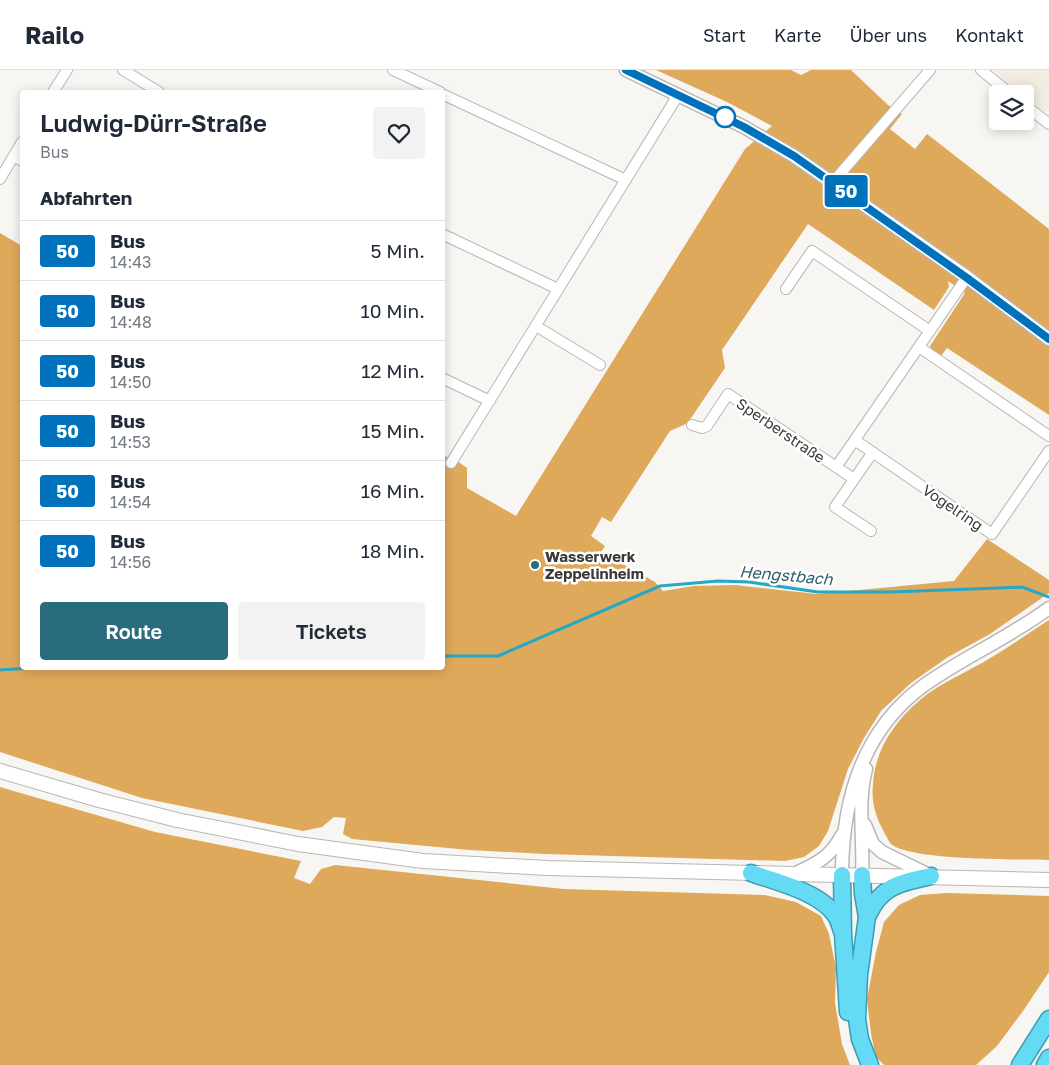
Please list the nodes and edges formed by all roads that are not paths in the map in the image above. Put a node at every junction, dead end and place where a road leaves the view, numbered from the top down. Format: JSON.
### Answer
{"nodes":[{"id":1,"x":68,"y":70,"type":"edge"},
{"id":2,"x":123,"y":70,"type":"edge"},
{"id":3,"x":393,"y":70,"type":"edge"},
{"id":4,"x":626,"y":70,"type":"edge"},
{"id":5,"x":930,"y":70,"type":"edge"},
{"id":6,"x":982,"y":70,"type":"edge"},
{"id":7,"x":1000,"y":85,"type":"edge"},
{"id":8,"x":55,"y":90,"type":"edge"},
{"id":9,"x":156,"y":90,"type":"edge"},
{"id":10,"x":435,"y":90,"type":"edge"},
{"id":11,"x":445,"y":95,"type":"edge"},
{"id":12,"x":678,"y":95,"type":"junction"},
{"id":13,"x":1034,"y":112,"type":"edge"},
{"id":14,"x":1049,"y":124,"type":"edge"},
{"id":15,"x":18,"y":158,"type":"edge"},
{"id":16,"x":0,"y":179,"type":"edge"},
{"id":17,"x":626,"y":180,"type":"junction"},
{"id":18,"x":833,"y":182,"type":"junction"},
{"id":19,"x":445,"y":235,"type":"edge"},
{"id":20,"x":967,"y":278,"type":"junction"},
{"id":21,"x":558,"y":289,"type":"junction"},
{"id":22,"x":786,"y":289,"type":"dead end"},
{"id":23,"x":536,"y":326,"type":"junction"},
{"id":24,"x":930,"y":331,"type":"junction"},
{"id":25,"x":1049,"y":339,"type":"edge"},
{"id":26,"x":919,"y":347,"type":"junction"},
{"id":27,"x":600,"y":365,"type":"dead end"},
{"id":28,"x":445,"y":379,"type":"edge"},
{"id":29,"x":490,"y":401,"type":"junction"},
{"id":30,"x":692,"y":425,"type":"dead end"},
{"id":31,"x":1049,"y":436,"type":"edge"},
{"id":32,"x":856,"y":440,"type":"junction"},
{"id":33,"x":1049,"y":451,"type":"edge"},
{"id":34,"x":873,"y":452,"type":"junction"},
{"id":35,"x":451,"y":463,"type":"dead end"},
{"id":36,"x":836,"y":467,"type":"junction"},
{"id":37,"x":854,"y":479,"type":"junction"},
{"id":38,"x":871,"y":531,"type":"dead end"},
{"id":39,"x":1049,"y":608,"type":"edge"},
{"id":40,"x":874,"y":741,"type":"junction"},
{"id":41,"x":0,"y":771,"type":"edge"},
{"id":42,"x":862,"y":819,"type":"junction"},
{"id":43,"x":844,"y":831,"type":"junction"},
{"id":44,"x":751,"y":872,"type":"junction"},
{"id":45,"x":796,"y":874,"type":"junction"},
{"id":46,"x":842,"y":874,"type":"junction"},
{"id":47,"x":862,"y":875,"type":"junction"},
{"id":48,"x":931,"y":876,"type":"junction"},
{"id":49,"x":1049,"y":880,"type":"edge"},
{"id":50,"x":867,"y":917,"type":"junction"},
{"id":51,"x":843,"y":933,"type":"junction"},
{"id":52,"x":1049,"y":1019,"type":"edge"},
{"id":53,"x":1036,"y":1039,"type":"junction"},
{"id":54,"x":1049,"y":1058,"type":"edge"},
{"id":55,"x":862,"y":1065,"type":"edge"},
{"id":56,"x":870,"y":1065,"type":"edge"},
{"id":57,"x":1008,"y":1065,"type":"edge"},
{"id":58,"x":1020,"y":1065,"type":"edge"},
{"id":59,"x":1044,"y":1065,"type":"edge"}],
"edges":[{"from":1,"to":8,"type":"street"},
{"from":2,"to":9,"type":"street"},
{"from":3,"to":10,"type":"street"},
{"from":4,"to":12,"type":"street"},
{"from":5,"to":18,"type":"street"},
{"from":6,"to":7,"type":"street"},
{"from":11,"to":17,"type":"street"},
{"from":12,"to":17,"type":"street"},
{"from":12,"to":18,"type":"street"},
{"from":13,"to":14,"type":"street"},
{"from":15,"to":16,"type":"street"},
{"from":17,"to":21,"type":"street"},
{"from":18,"to":20,"type":"street"},
{"from":19,"to":21,"type":"street"},
{"from":20,"to":24,"type":"street"},
{"from":20,"to":25,"type":"street"},
{"from":21,"to":23,"type":"street"},
{"from":22,"to":24,"type":"street"},
{"from":23,"to":27,"type":"street"},
{"from":23,"to":29,"type":"street"},
{"from":24,"to":26,"type":"street"},
{"from":26,"to":31,"type":"street"},
{"from":26,"to":32,"type":"street"},
{"from":28,"to":29,"type":"street"},
{"from":29,"to":35,"type":"street"},
{"from":30,"to":36,"type":"street","name":"Sperberstraße"},
{"from":32,"to":34,"type":"street","name":"Vogelring"},
{"from":32,"to":36,"type":"street"},
{"from":33,"to":34,"type":"street","name":"Vogelring"},
{"from":34,"to":37,"type":"street"},
{"from":36,"to":37,"type":"street","name":"Sperberstraße"},
{"from":37,"to":38,"type":"street"},
{"from":39,"to":40,"type":"street"},
{"from":40,"to":42,"type":"street"},
{"from":40,"to":43,"type":"street"},
{"from":41,"to":44,"type":"main road"},
{"from":42,"to":47,"type":"street"},
{"from":42,"to":48,"type":"street"},
{"from":43,"to":45,"type":"street"},
{"from":43,"to":46,"type":"street"},
{"from":44,"to":45,"type":"main road"},
{"from":44,"to":51,"type":"highway"},
{"from":45,"to":46,"type":"main road"},
{"from":46,"to":47,"type":"main road"},
{"from":46,"to":51,"type":"highway"},
{"from":47,"to":48,"type":"main road"},
{"from":47,"to":50,"type":"highway"},
{"from":48,"to":49,"type":"main road"},
{"from":48,"to":50,"type":"highway"},
{"from":50,"to":56,"type":"highway"},
{"from":51,"to":55,"type":"highway"},
{"from":52,"to":53,"type":"highway"},
{"from":53,"to":57,"type":"highway"},
{"from":53,"to":58,"type":"highway"},
{"from":54,"to":59,"type":"highway"}]}
